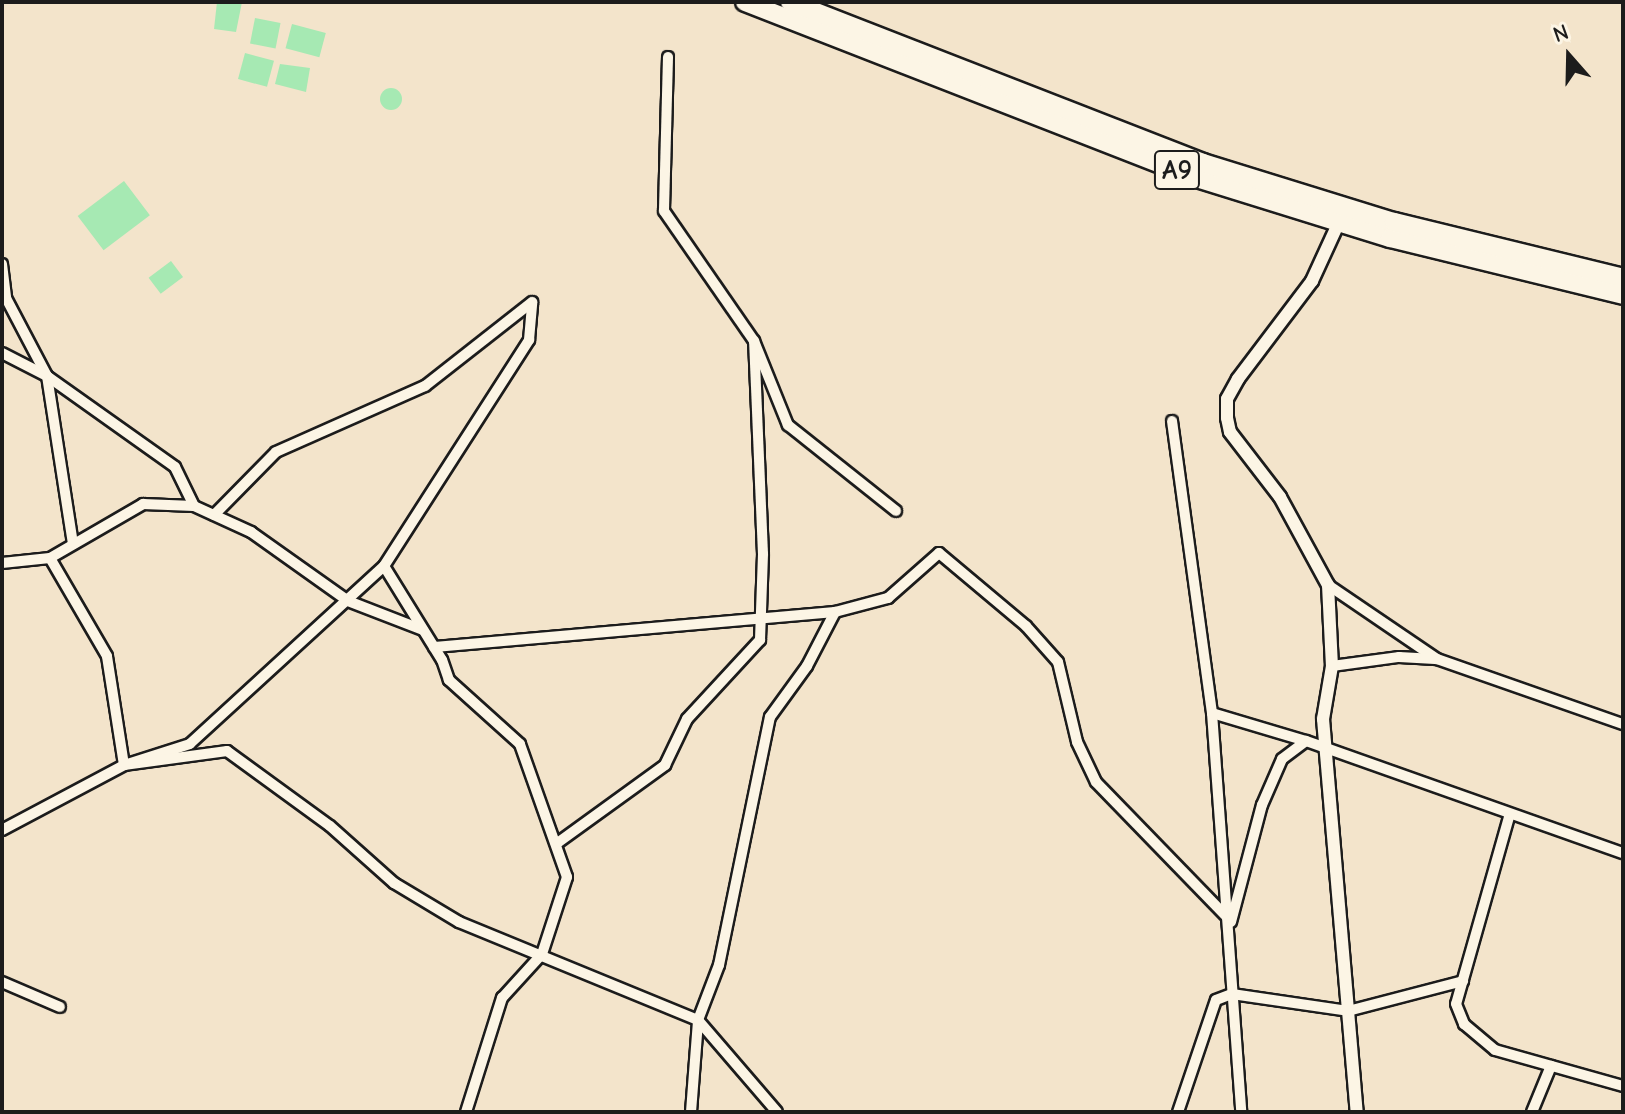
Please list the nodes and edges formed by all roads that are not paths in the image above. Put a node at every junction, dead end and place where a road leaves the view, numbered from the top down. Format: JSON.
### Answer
{"nodes":[{"id":1,"x":745,"y":2,"type":"edge"},
{"id":2,"x":790,"y":2,"type":"edge"},
{"id":3,"x":668,"y":57,"type":"dead end"},
{"id":4,"x":1339,"y":222,"type":"junction"},
{"id":5,"x":2,"y":264,"type":"edge"},
{"id":6,"x":1623,"y":278,"type":"edge"},
{"id":7,"x":1623,"y":295,"type":"edge"},
{"id":8,"x":754,"y":341,"type":"junction"},
{"id":9,"x":2,"y":353,"type":"edge"},
{"id":10,"x":47,"y":376,"type":"junction"},
{"id":11,"x":1172,"y":421,"type":"dead end"},
{"id":12,"x":194,"y":506,"type":"junction"},
{"id":13,"x":896,"y":511,"type":"dead end"},
{"id":14,"x":214,"y":515,"type":"junction"},
{"id":15,"x":73,"y":544,"type":"junction"},
{"id":16,"x":50,"y":558,"type":"junction"},
{"id":17,"x":2,"y":563,"type":"edge"},
{"id":18,"x":384,"y":566,"type":"junction"},
{"id":19,"x":1328,"y":585,"type":"junction"},
{"id":20,"x":348,"y":601,"type":"junction"},
{"id":21,"x":835,"y":612,"type":"junction"},
{"id":22,"x":761,"y":619,"type":"junction"},
{"id":23,"x":423,"y":630,"type":"junction"},
{"id":24,"x":434,"y":647,"type":"junction"},
{"id":25,"x":1437,"y":659,"type":"junction"},
{"id":26,"x":1332,"y":666,"type":"junction"},
{"id":27,"x":1212,"y":713,"type":"junction"},
{"id":28,"x":1623,"y":724,"type":"edge"},
{"id":29,"x":1306,"y":741,"type":"junction"},
{"id":30,"x":1325,"y":750,"type":"junction"},
{"id":31,"x":124,"y":765,"type":"junction"},
{"id":32,"x":1509,"y":817,"type":"junction"},
{"id":33,"x":2,"y":830,"type":"edge"},
{"id":34,"x":556,"y":844,"type":"junction"},
{"id":35,"x":1623,"y":853,"type":"edge"},
{"id":36,"x":1228,"y":923,"type":"junction"},
{"id":37,"x":542,"y":954,"type":"junction"},
{"id":38,"x":1463,"y":981,"type":"junction"},
{"id":39,"x":2,"y":982,"type":"edge"},
{"id":40,"x":1232,"y":994,"type":"junction"},
{"id":41,"x":60,"y":1007,"type":"dead end"},
{"id":42,"x":1348,"y":1011,"type":"junction"},
{"id":43,"x":698,"y":1020,"type":"junction"},
{"id":44,"x":1551,"y":1066,"type":"junction"},
{"id":45,"x":1623,"y":1086,"type":"edge"},
{"id":46,"x":466,"y":1112,"type":"edge"},
{"id":47,"x":691,"y":1112,"type":"edge"},
{"id":48,"x":777,"y":1112,"type":"edge"},
{"id":49,"x":1178,"y":1112,"type":"edge"},
{"id":50,"x":1241,"y":1112,"type":"edge"},
{"id":51,"x":1357,"y":1112,"type":"edge"},
{"id":52,"x":1532,"y":1112,"type":"edge"}],
"edges":[{"from":1,"to":4,"type":"highway","number":"A9"},
{"from":2,"to":6,"type":"highway","number":"A9"},
{"from":3,"to":8,"type":"street"},
{"from":4,"to":7,"type":"highway","number":"A9"},
{"from":4,"to":19,"type":"street"},
{"from":5,"to":10,"type":"street"},
{"from":8,"to":13,"type":"street"},
{"from":8,"to":22,"type":"street"},
{"from":9,"to":10,"type":"street"},
{"from":10,"to":12,"type":"street"},
{"from":10,"to":15,"type":"street"},
{"from":11,"to":27,"type":"street"},
{"from":12,"to":14,"type":"street"},
{"from":12,"to":15,"type":"street"},
{"from":14,"to":18,"type":"street"},
{"from":14,"to":20,"type":"street"},
{"from":15,"to":16,"type":"street"},
{"from":16,"to":17,"type":"street"},
{"from":16,"to":31,"type":"street"},
{"from":18,"to":20,"type":"street"},
{"from":18,"to":23,"type":"street"},
{"from":19,"to":25,"type":"street"},
{"from":19,"to":26,"type":"street"},
{"from":20,"to":23,"type":"street"},
{"from":20,"to":31,"type":"street"},
{"from":21,"to":22,"type":"street"},
{"from":21,"to":36,"type":"street"},
{"from":21,"to":43,"type":"street"},
{"from":22,"to":24,"type":"street"},
{"from":22,"to":34,"type":"street"},
{"from":23,"to":24,"type":"street"},
{"from":24,"to":34,"type":"street"},
{"from":25,"to":26,"type":"street"},
{"from":25,"to":28,"type":"street"},
{"from":26,"to":30,"type":"street"},
{"from":27,"to":29,"type":"street"},
{"from":27,"to":36,"type":"street"},
{"from":29,"to":30,"type":"street"},
{"from":29,"to":36,"type":"street"},
{"from":30,"to":32,"type":"street"},
{"from":30,"to":42,"type":"street"},
{"from":31,"to":33,"type":"street"},
{"from":31,"to":37,"type":"street"},
{"from":32,"to":35,"type":"street"},
{"from":32,"to":38,"type":"street"},
{"from":34,"to":37,"type":"street"},
{"from":36,"to":40,"type":"street"},
{"from":37,"to":43,"type":"street"},
{"from":37,"to":46,"type":"street"},
{"from":38,"to":42,"type":"street"},
{"from":38,"to":44,"type":"street"},
{"from":39,"to":41,"type":"street"},
{"from":40,"to":42,"type":"street"},
{"from":40,"to":49,"type":"street"},
{"from":40,"to":50,"type":"street"},
{"from":42,"to":51,"type":"street"},
{"from":43,"to":47,"type":"street"},
{"from":43,"to":48,"type":"street"},
{"from":44,"to":45,"type":"street"},
{"from":44,"to":52,"type":"street"}]}
